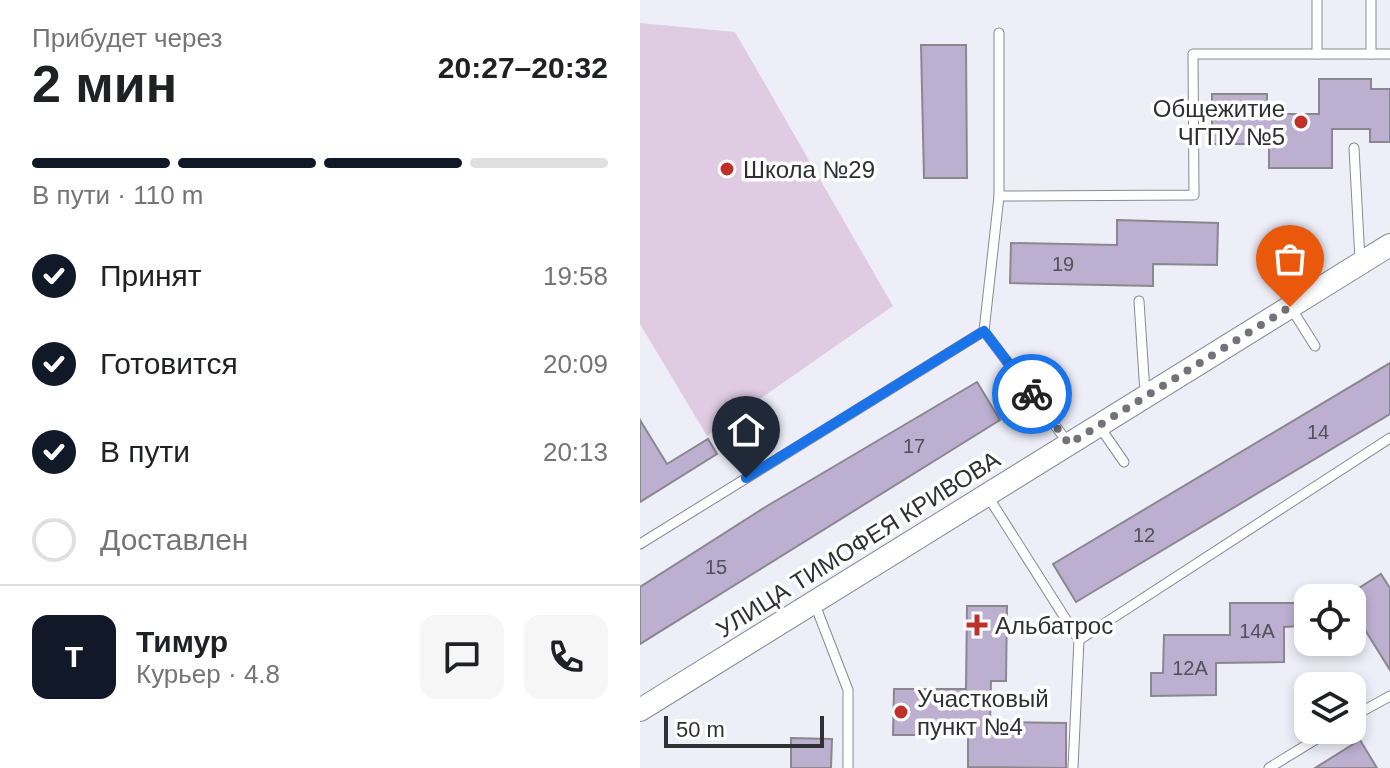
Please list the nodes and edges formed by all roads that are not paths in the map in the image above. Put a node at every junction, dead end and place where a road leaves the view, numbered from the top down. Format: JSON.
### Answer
{"nodes":[{"id":1,"x":1317,"y":0,"type":"edge"},
{"id":2,"x":1371,"y":0,"type":"edge"},
{"id":3,"x":999,"y":33,"type":"dead end"},
{"id":4,"x":1317,"y":54,"type":"junction"},
{"id":5,"x":1371,"y":54,"type":"junction"},
{"id":6,"x":1390,"y":54,"type":"edge"},
{"id":7,"x":1354,"y":148,"type":"dead end"},
{"id":8,"x":999,"y":196,"type":"junction"},
{"id":9,"x":1390,"y":245,"type":"edge"},
{"id":10,"x":1360,"y":264,"type":"junction"},
{"id":11,"x":1139,"y":301,"type":"dead end"},
{"id":12,"x":1290,"y":307,"type":"junction"},
{"id":13,"x":984,"y":331,"type":"junction"},
{"id":14,"x":1315,"y":346,"type":"dead end"},
{"id":15,"x":1145,"y":397,"type":"junction"},
{"id":16,"x":1099,"y":426,"type":"junction"},
{"id":17,"x":1390,"y":438,"type":"edge"},
{"id":18,"x":1069,"y":444,"type":"junction"},
{"id":19,"x":1124,"y":462,"type":"dead end"},
{"id":20,"x":987,"y":495,"type":"junction"},
{"id":21,"x":640,"y":544,"type":"edge"},
{"id":22,"x":814,"y":602,"type":"junction"},
{"id":23,"x":1079,"y":640,"type":"junction"},
{"id":24,"x":1390,"y":696,"type":"edge"},
{"id":25,"x":1366,"y":709,"type":"edge"},
{"id":26,"x":640,"y":710,"type":"edge"},
{"id":27,"x":1308,"y":744,"type":"edge"},
{"id":28,"x":848,"y":768,"type":"edge"},
{"id":29,"x":1073,"y":768,"type":"edge"},
{"id":30,"x":1269,"y":768,"type":"edge"}],
"edges":[{"from":1,"to":4,"type":"lane"},
{"from":2,"to":5,"type":"lane"},
{"from":3,"to":8,"type":"lane"},
{"from":4,"to":5,"type":"lane"},
{"from":4,"to":8,"type":"lane"},
{"from":5,"to":6,"type":"lane"},
{"from":7,"to":10,"type":"lane"},
{"from":8,"to":13,"type":"lane"},
{"from":9,"to":10,"type":"street","name":"УЛИЦА ТИМОФЕЯ КРИВОВА"},
{"from":10,"to":12,"type":"street","name":"УЛИЦА ТИМОФЕЯ КРИВОВА"},
{"from":11,"to":15,"type":"lane"},
{"from":12,"to":14,"type":"lane"},
{"from":12,"to":15,"type":"street","name":"УЛИЦА ТИМОФЕЯ КРИВОВА"},
{"from":13,"to":18,"type":"lane"},
{"from":13,"to":21,"type":"lane"},
{"from":15,"to":16,"type":"street","name":"УЛИЦА ТИМОФЕЯ КРИВОВА"},
{"from":16,"to":18,"type":"street","name":"УЛИЦА ТИМОФЕЯ КРИВОВА"},
{"from":16,"to":19,"type":"lane"},
{"from":17,"to":23,"type":"lane"},
{"from":18,"to":20,"type":"street","name":"УЛИЦА ТИМОФЕЯ КРИВОВА"},
{"from":20,"to":22,"type":"street","name":"УЛИЦА ТИМОФЕЯ КРИВОВА"},
{"from":20,"to":23,"type":"lane"},
{"from":22,"to":26,"type":"street","name":"УЛИЦА ТИМОФЕЯ КРИВОВА"},
{"from":22,"to":28,"type":"lane"},
{"from":23,"to":29,"type":"lane"},
{"from":24,"to":25,"type":"lane"},
{"from":27,"to":30,"type":"lane"}]}
